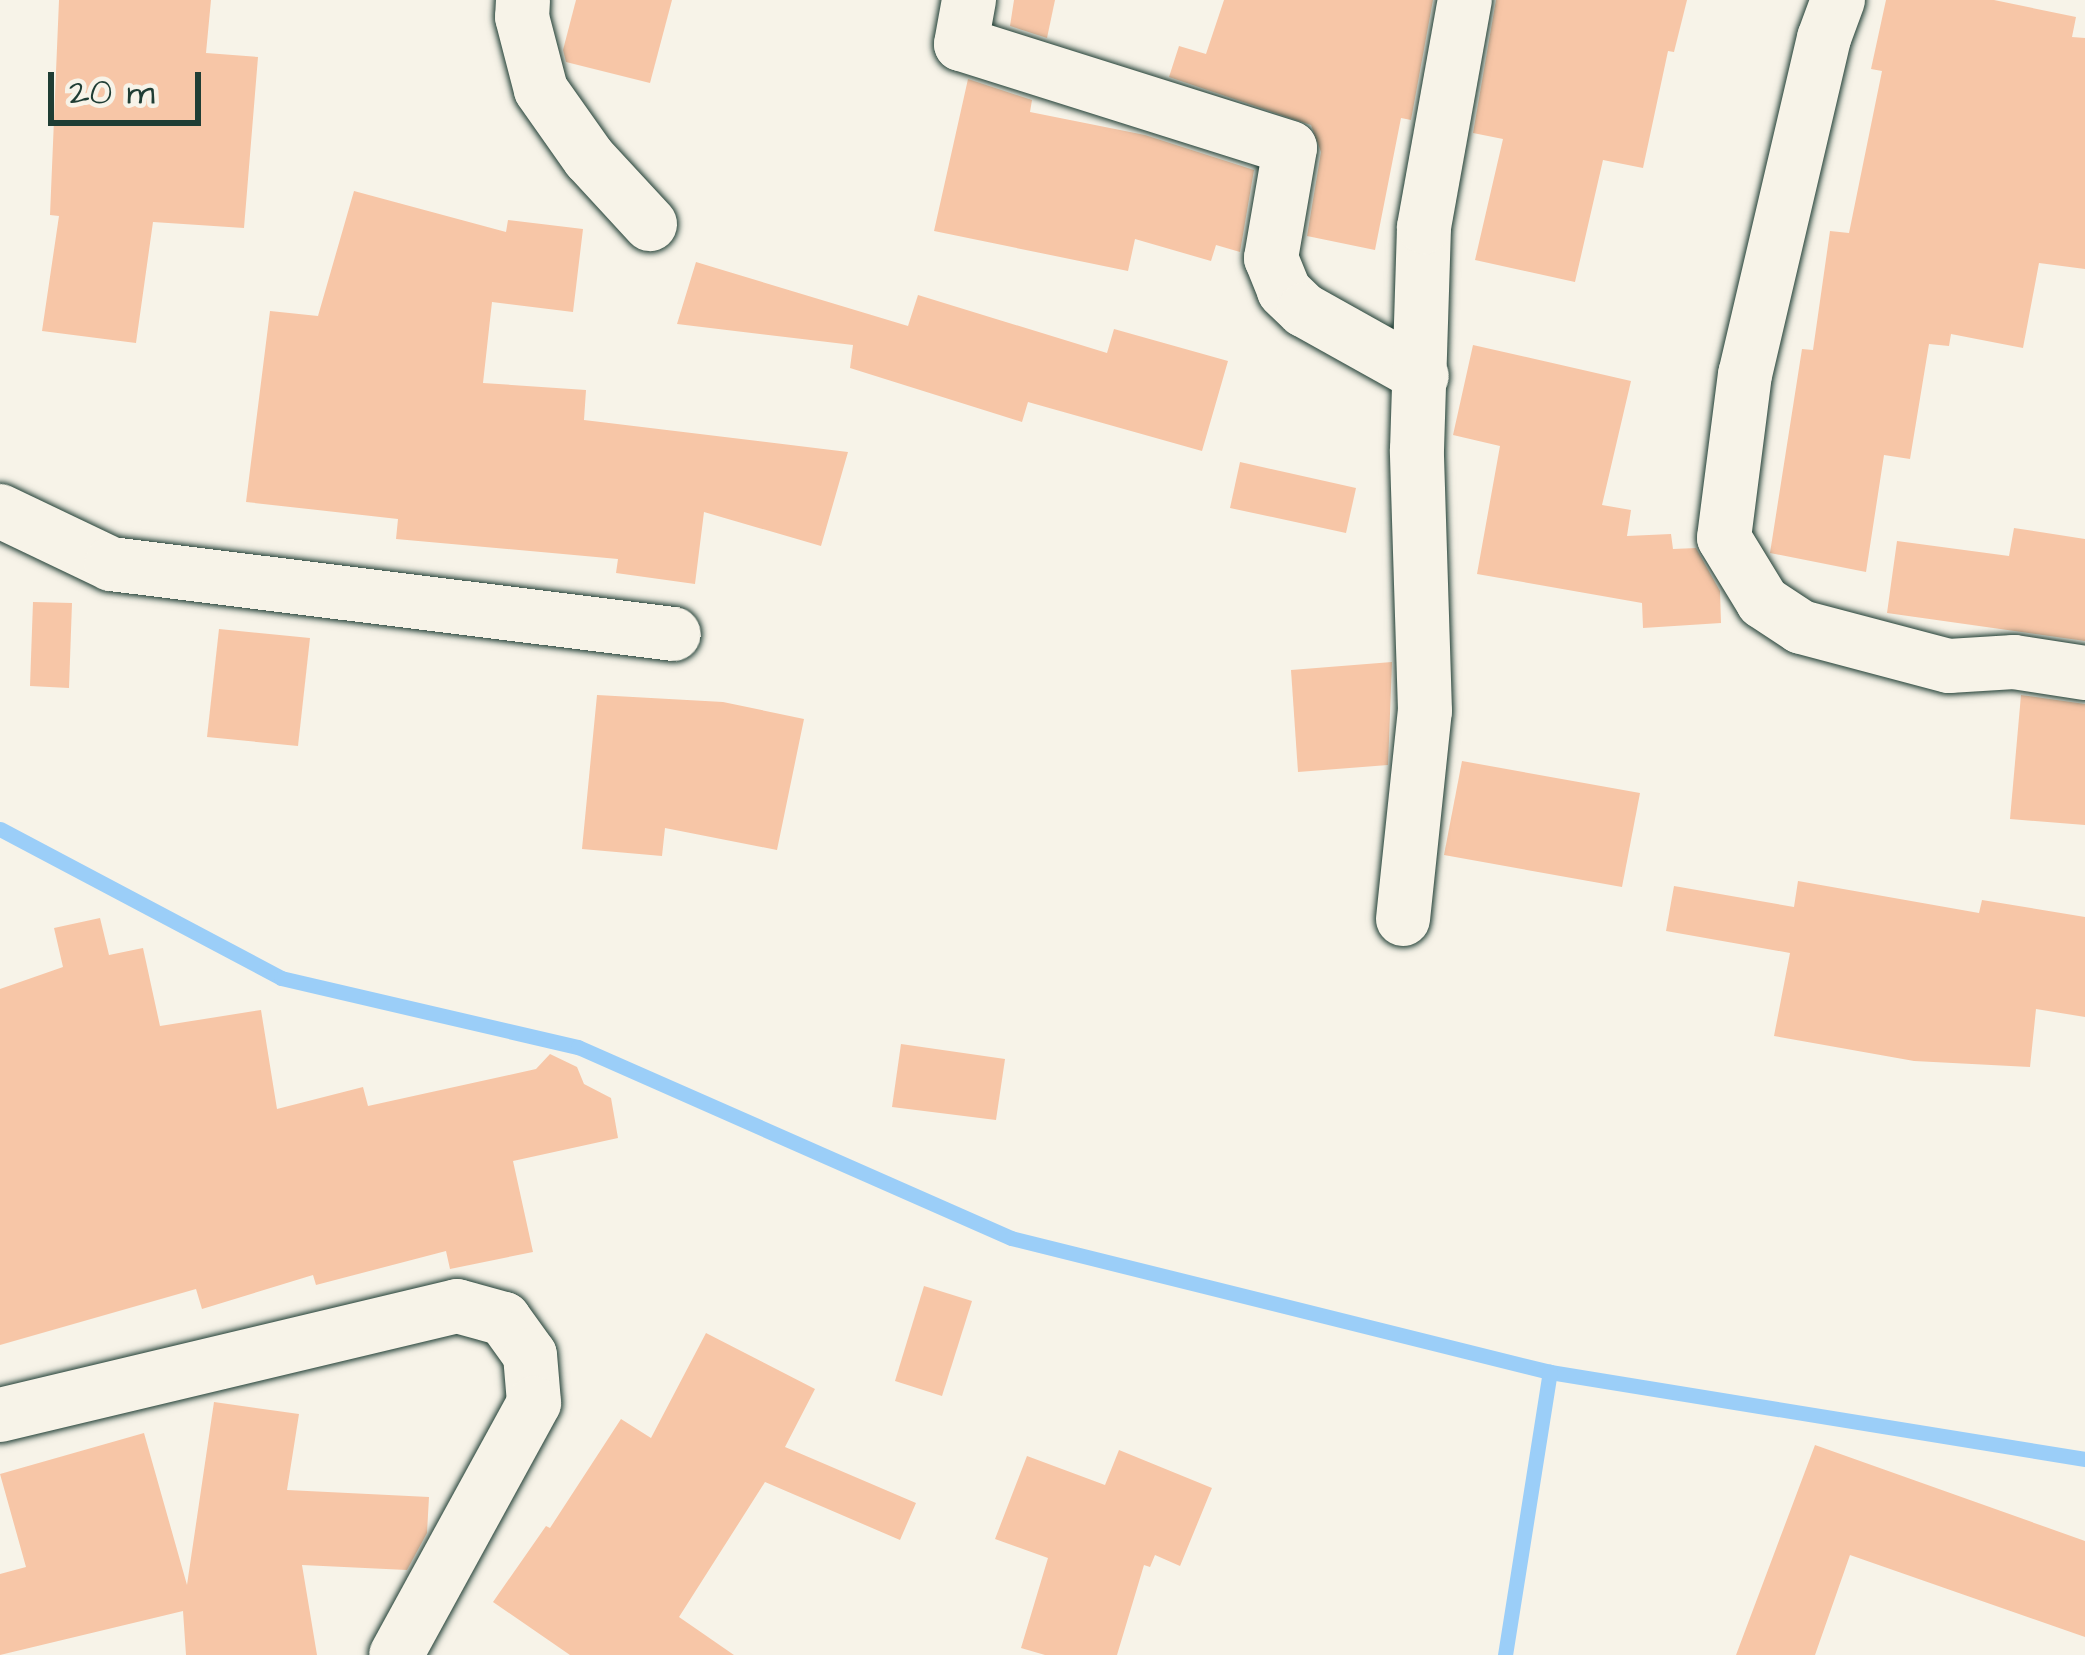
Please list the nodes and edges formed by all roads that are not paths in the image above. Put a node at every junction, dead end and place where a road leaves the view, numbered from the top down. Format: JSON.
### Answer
{"nodes":[{"id":1,"x":524,"y":0,"type":"edge"},
{"id":2,"x":969,"y":0,"type":"edge"},
{"id":3,"x":1465,"y":0,"type":"edge"},
{"id":4,"x":1838,"y":0,"type":"edge"},
{"id":5,"x":650,"y":224,"type":"dead end"},
{"id":6,"x":1422,"y":376,"type":"junction"},
{"id":7,"x":0,"y":511,"type":"edge"},
{"id":8,"x":674,"y":634,"type":"dead end"},
{"id":9,"x":2085,"y":673,"type":"edge"},
{"id":10,"x":1403,"y":919,"type":"dead end"},
{"id":11,"x":0,"y":1415,"type":"edge"},
{"id":12,"x":396,"y":1655,"type":"edge"}],
"edges":[{"from":1,"to":5,"type":"street"},
{"from":2,"to":6,"type":"street"},
{"from":3,"to":6,"type":"street"},
{"from":4,"to":9,"type":"street"},
{"from":6,"to":10,"type":"street"},
{"from":7,"to":8,"type":"street"},
{"from":11,"to":12,"type":"street"}]}
